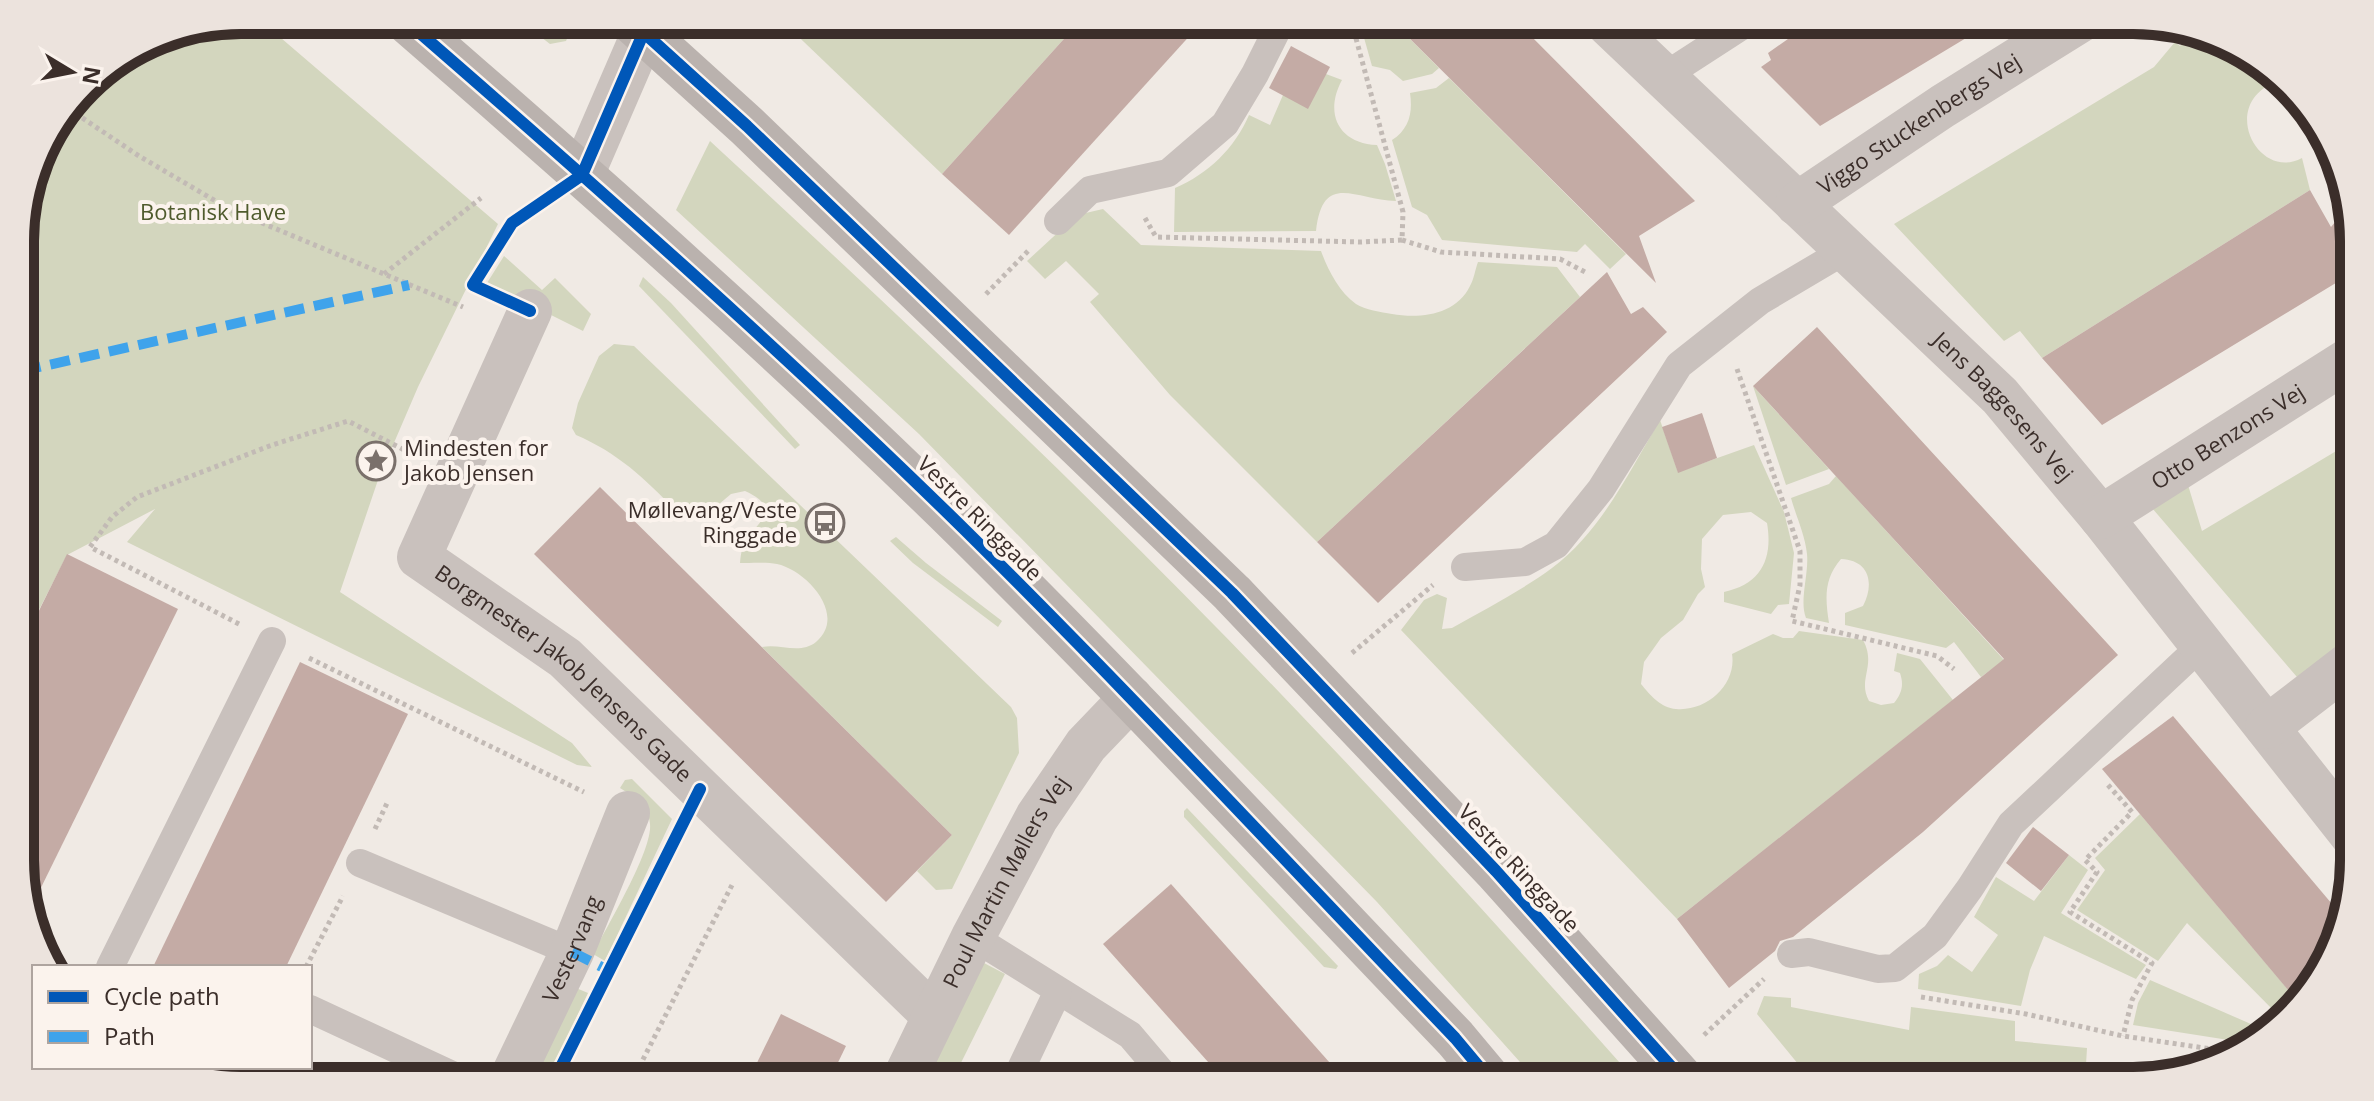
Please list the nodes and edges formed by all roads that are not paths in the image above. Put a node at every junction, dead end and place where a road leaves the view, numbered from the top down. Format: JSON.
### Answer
{"nodes":[{"id":1,"x":421,"y":34,"type":"edge"},
{"id":2,"x":637,"y":34,"type":"edge"},
{"id":3,"x":651,"y":34,"type":"edge"},
{"id":4,"x":1275,"y":34,"type":"edge"},
{"id":5,"x":1618,"y":34,"type":"edge"},
{"id":6,"x":1729,"y":34,"type":"edge"},
{"id":7,"x":2059,"y":34,"type":"edge"},
{"id":8,"x":1663,"y":77,"type":"junction"},
{"id":9,"x":582,"y":175,"type":"junction"},
{"id":10,"x":1797,"y":204,"type":"junction"},
{"id":11,"x":1058,"y":221,"type":"road end"},
{"id":12,"x":1846,"y":250,"type":"junction"},
{"id":13,"x":530,"y":311,"type":"dead end"},
{"id":14,"x":2340,"y":365,"type":"edge"},
{"id":15,"x":2101,"y":517,"type":"junction"},
{"id":16,"x":1465,"y":567,"type":"road end"},
{"id":17,"x":272,"y":641,"type":"dead end"},
{"id":18,"x":2202,"y":645,"type":"junction"},
{"id":19,"x":2340,"y":671,"type":"edge"},
{"id":20,"x":1131,"y":698,"type":"junction"},
{"id":21,"x":2267,"y":727,"type":"junction"},
{"id":22,"x":628,"y":813,"type":"road end"},
{"id":23,"x":2340,"y":820,"type":"edge"},
{"id":24,"x":360,"y":863,"type":"dead end"},
{"id":25,"x":973,"y":937,"type":"junction"},
{"id":26,"x":572,"y":952,"type":"junction"},
{"id":27,"x":1791,"y":954,"type":"road end"},
{"id":28,"x":111,"y":965,"type":"edge"},
{"id":29,"x":1058,"y":991,"type":"junction"},
{"id":30,"x":312,"y":1010,"type":"edge"},
{"id":31,"x":934,"y":1016,"type":"junction"},
{"id":32,"x":435,"y":1067,"type":"edge"},
{"id":33,"x":517,"y":1067,"type":"edge"},
{"id":34,"x":910,"y":1067,"type":"edge"},
{"id":35,"x":1022,"y":1067,"type":"edge"},
{"id":36,"x":1157,"y":1067,"type":"edge"},
{"id":37,"x":1479,"y":1067,"type":"edge"},
{"id":38,"x":1672,"y":1067,"type":"edge"}],
"edges":[{"from":1,"to":9,"type":"main road","name":"Vestre Ringgade"},
{"from":2,"to":9,"type":"street"},
{"from":3,"to":38,"type":"main road","name":"Vestre Ringgade"},
{"from":4,"to":11,"type":"lane"},
{"from":5,"to":8,"type":"street","name":"Jens Baggesens Vej"},
{"from":6,"to":8,"type":"lane"},
{"from":7,"to":10,"type":"street","name":"Viggo Stuckenbergs Vej"},
{"from":8,"to":10,"type":"street","name":"Jens Baggesens Vej"},
{"from":9,"to":20,"type":"main road","name":"Vestre Ringgade"},
{"from":10,"to":12,"type":"street","name":"Jens Baggesens Vej"},
{"from":12,"to":15,"type":"street","name":"Jens Baggesens Vej"},
{"from":12,"to":16,"type":"lane"},
{"from":13,"to":31,"type":"street","name":"Borgmester Jakob Jensens Gade"},
{"from":14,"to":15,"type":"street","name":"Otto Benzons Vej"},
{"from":15,"to":18,"type":"street","name":"Jens Baggesens Vej"},
{"from":17,"to":28,"type":"lane"},
{"from":18,"to":21,"type":"street","name":"Jens Baggesens Vej"},
{"from":18,"to":27,"type":"lane"},
{"from":19,"to":21,"type":"street"},
{"from":20,"to":25,"type":"street","name":"Poul Martin Møllers Vej"},
{"from":20,"to":37,"type":"main road","name":"Vestre Ringgade"},
{"from":21,"to":23,"type":"street","name":"Jens Baggesens Vej"},
{"from":22,"to":26,"type":"street","name":"Vestervang"},
{"from":24,"to":26,"type":"lane"},
{"from":25,"to":29,"type":"lane"},
{"from":25,"to":31,"type":"street","name":"Poul Martin Møllers Vej"},
{"from":26,"to":33,"type":"street","name":"Vestervang"},
{"from":29,"to":35,"type":"lane"},
{"from":29,"to":36,"type":"lane"},
{"from":30,"to":32,"type":"lane"},
{"from":31,"to":34,"type":"street","name":"Poul Martin Møllers Vej"}]}
